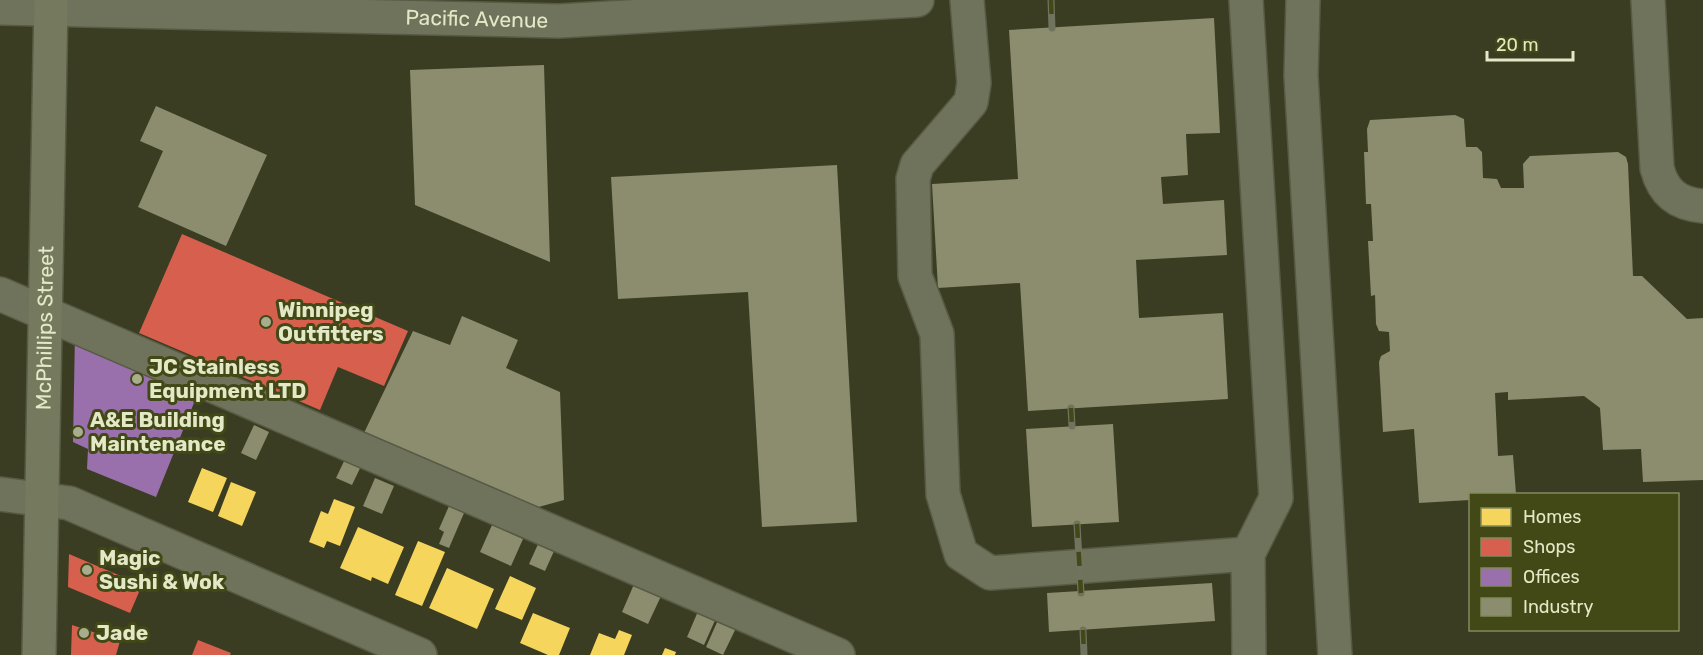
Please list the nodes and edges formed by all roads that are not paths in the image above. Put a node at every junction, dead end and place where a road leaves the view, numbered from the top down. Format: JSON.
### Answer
{"nodes":[{"id":1,"x":917,"y":0,"type":"edge"},
{"id":2,"x":966,"y":0,"type":"edge"},
{"id":3,"x":1246,"y":0,"type":"edge"},
{"id":4,"x":1303,"y":0,"type":"edge"},
{"id":5,"x":1648,"y":0,"type":"edge"},
{"id":6,"x":767,"y":4,"type":"edge"},
{"id":7,"x":51,"y":5,"type":"edge"},
{"id":8,"x":0,"y":8,"type":"edge"},
{"id":9,"x":653,"y":8,"type":"edge"},
{"id":10,"x":1703,"y":206,"type":"edge"},
{"id":11,"x":0,"y":294,"type":"edge"},
{"id":12,"x":45,"y":315,"type":"junction"},
{"id":13,"x":0,"y":494,"type":"edge"},
{"id":14,"x":42,"y":499,"type":"junction"},
{"id":15,"x":1248,"y":554,"type":"junction"},
{"id":16,"x":39,"y":655,"type":"edge"},
{"id":17,"x":420,"y":655,"type":"edge"},
{"id":18,"x":838,"y":655,"type":"edge"},
{"id":19,"x":1249,"y":655,"type":"edge"},
{"id":20,"x":1335,"y":655,"type":"edge"}],
"edges":[{"from":1,"to":6,"type":"street","name":"Pacific Avenue"},
{"from":2,"to":15,"type":"street"},
{"from":3,"to":15,"type":"street"},
{"from":4,"to":20,"type":"street"},
{"from":5,"to":10,"type":"street"},
{"from":6,"to":9,"type":"street","name":"Pacific Avenue"},
{"from":7,"to":8,"type":"street","name":"Pacific Avenue"},
{"from":7,"to":9,"type":"street","name":"Pacific Avenue"},
{"from":7,"to":12,"type":"main road","name":"McPhillips Street"},
{"from":11,"to":12,"type":"street"},
{"from":12,"to":14,"type":"main road","name":"McPhillips Street"},
{"from":12,"to":18,"type":"street"},
{"from":13,"to":14,"type":"street"},
{"from":14,"to":16,"type":"main road","name":"McPhillips Street"},
{"from":14,"to":17,"type":"street"},
{"from":15,"to":19,"type":"street"}]}
